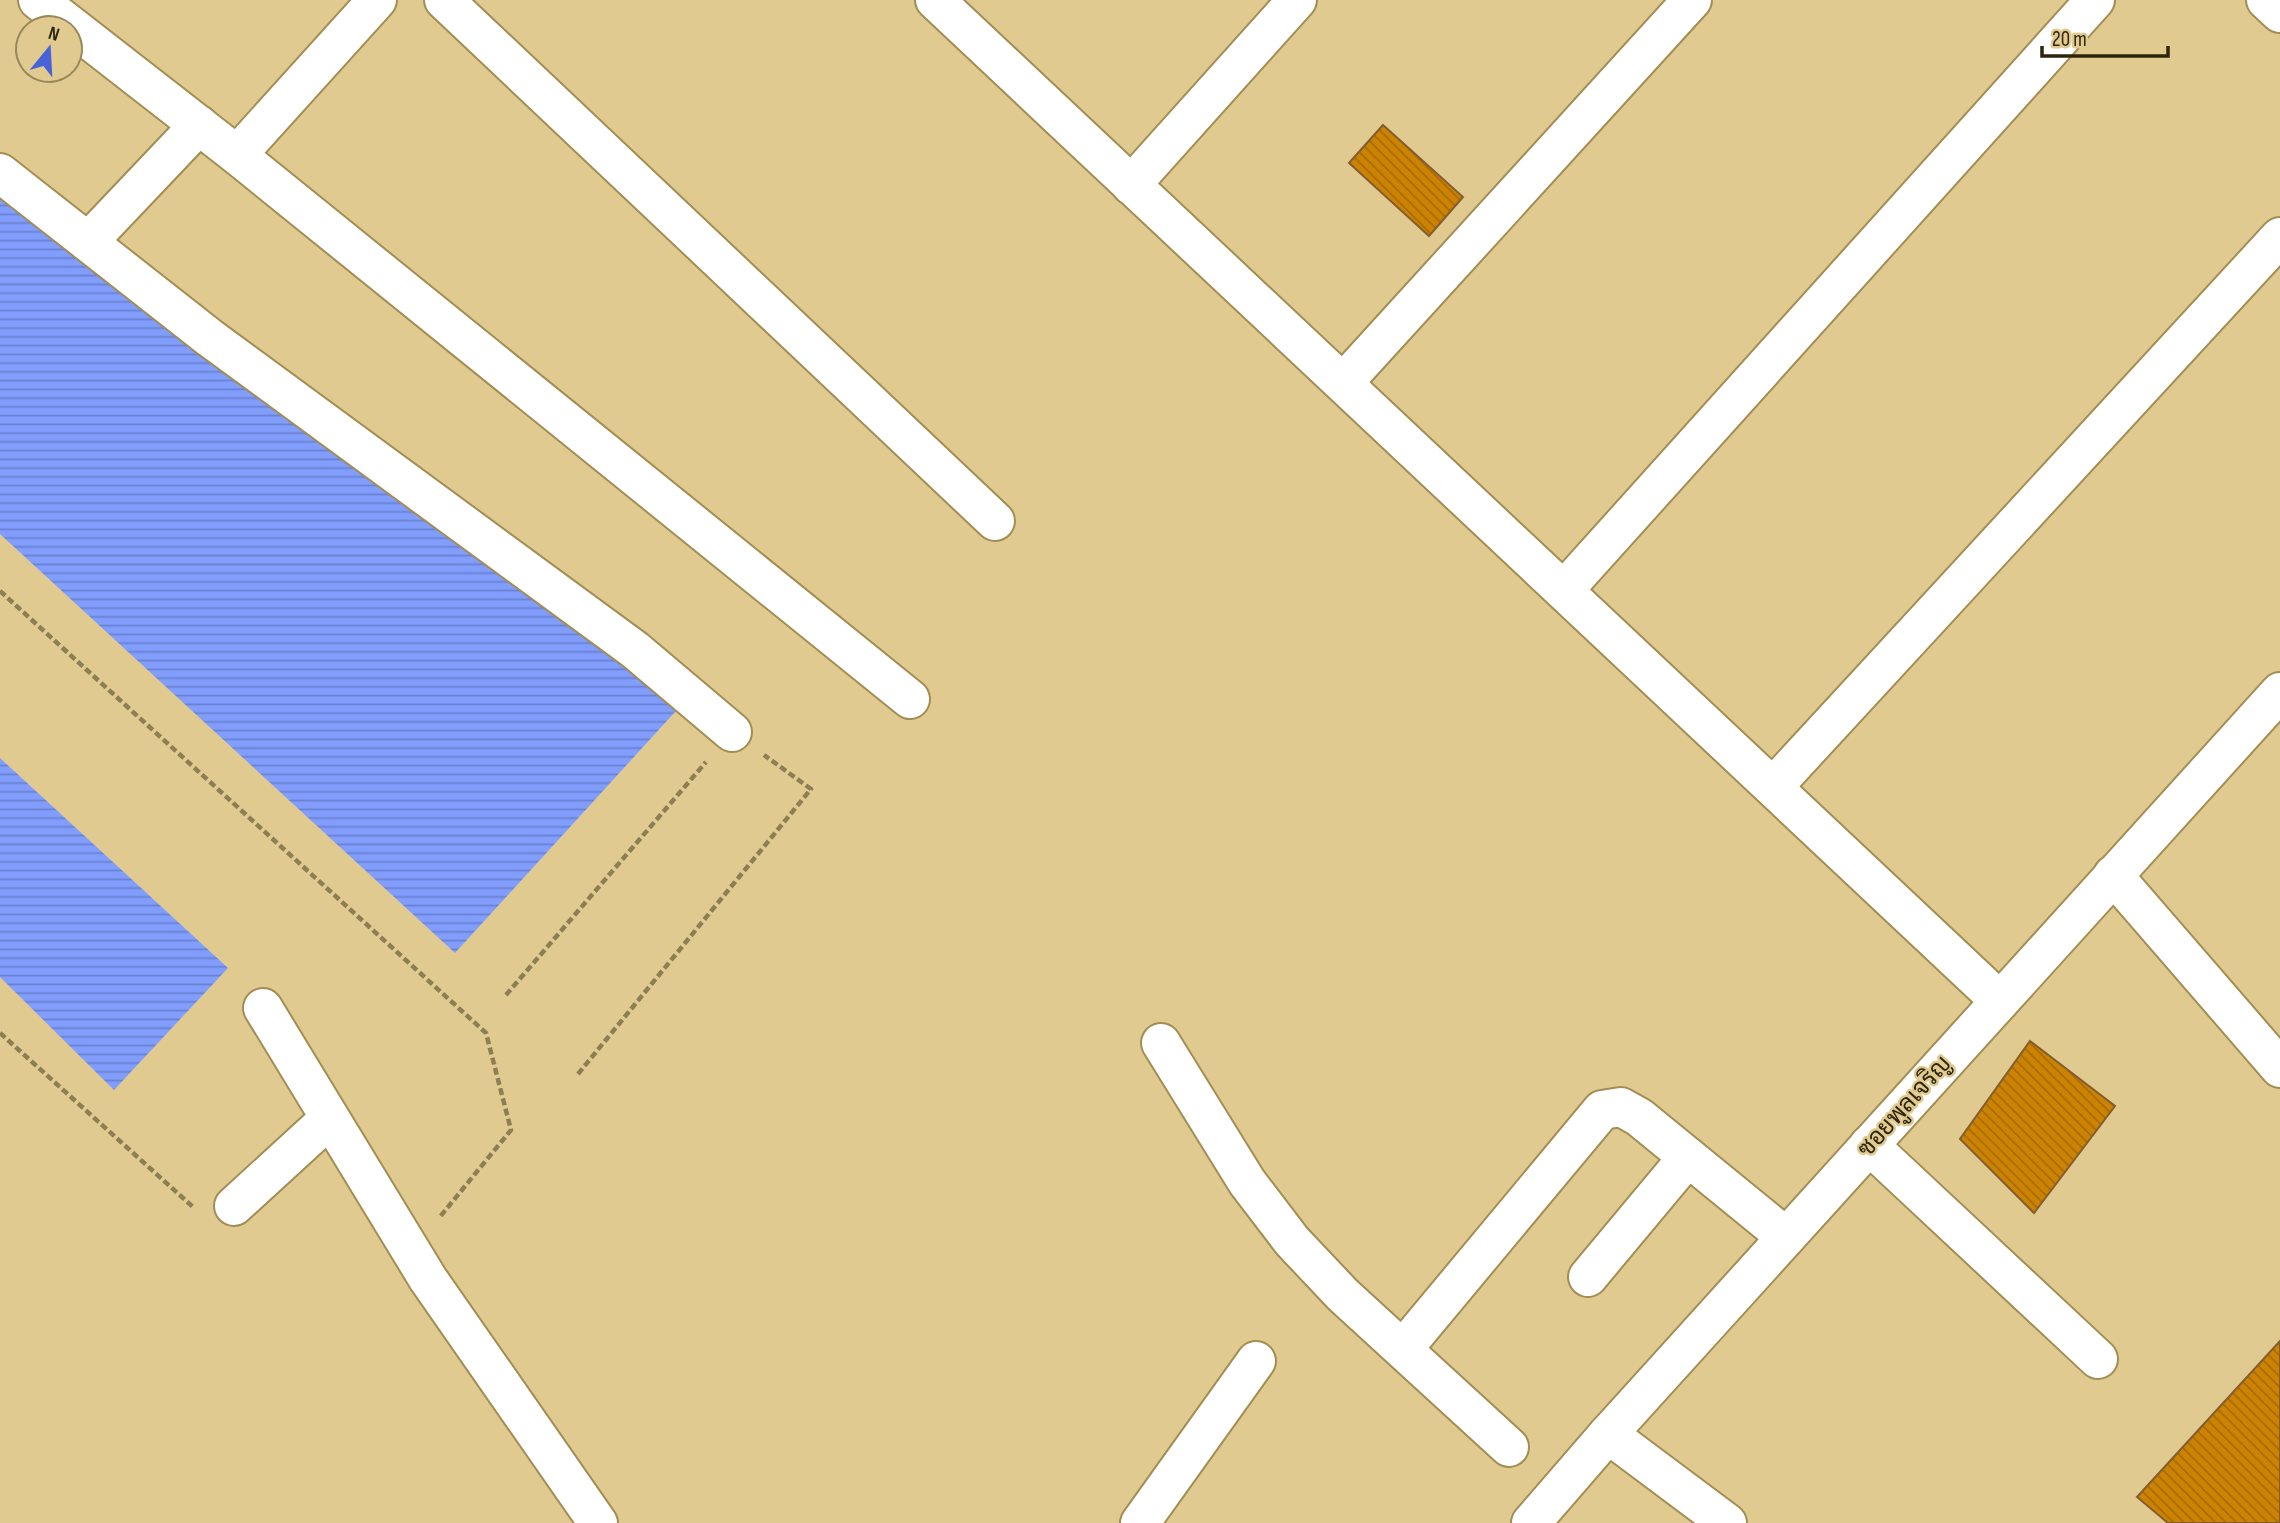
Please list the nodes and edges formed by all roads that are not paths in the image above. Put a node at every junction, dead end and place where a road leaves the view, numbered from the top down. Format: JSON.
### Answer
{"nodes":[{"id":1,"x":38,"y":0,"type":"edge"},
{"id":2,"x":377,"y":0,"type":"edge"},
{"id":3,"x":444,"y":0,"type":"edge"},
{"id":4,"x":935,"y":0,"type":"edge"},
{"id":5,"x":1297,"y":0,"type":"edge"},
{"id":6,"x":1692,"y":0,"type":"edge"},
{"id":7,"x":2095,"y":0,"type":"edge"},
{"id":8,"x":2266,"y":0,"type":"edge"},
{"id":9,"x":2280,"y":13,"type":"edge"},
{"id":10,"x":199,"y":125,"type":"junction"},
{"id":11,"x":237,"y":155,"type":"junction"},
{"id":12,"x":0,"y":173,"type":"edge"},
{"id":13,"x":1131,"y":185,"type":"junction"},
{"id":14,"x":2280,"y":237,"type":"edge"},
{"id":15,"x":88,"y":242,"type":"junction"},
{"id":16,"x":1343,"y":383,"type":"junction"},
{"id":17,"x":995,"y":522,"type":"dead end"},
{"id":18,"x":1564,"y":590,"type":"junction"},
{"id":19,"x":2280,"y":692,"type":"edge"},
{"id":20,"x":910,"y":699,"type":"dead end"},
{"id":21,"x":732,"y":732,"type":"road end"},
{"id":22,"x":1773,"y":788,"type":"junction"},
{"id":23,"x":2113,"y":875,"type":"junction"},
{"id":24,"x":2000,"y":1001,"type":"junction"},
{"id":25,"x":263,"y":1008,"type":"dead end"},
{"id":26,"x":1161,"y":1043,"type":"dead end"},
{"id":27,"x":2280,"y":1068,"type":"edge"},
{"id":28,"x":329,"y":1119,"type":"junction"},
{"id":29,"x":1869,"y":1145,"type":"junction"},
{"id":30,"x":1688,"y":1157,"type":"junction"},
{"id":31,"x":234,"y":1206,"type":"road end"},
{"id":32,"x":1786,"y":1237,"type":"junction"},
{"id":33,"x":1588,"y":1277,"type":"dead end"},
{"id":34,"x":1403,"y":1349,"type":"junction"},
{"id":35,"x":2098,"y":1359,"type":"dead end"},
{"id":36,"x":1255,"y":1361,"type":"dead end"},
{"id":37,"x":1608,"y":1434,"type":"junction"},
{"id":38,"x":1509,"y":1447,"type":"dead end"},
{"id":39,"x":598,"y":1523,"type":"edge"},
{"id":40,"x":1140,"y":1523,"type":"edge"},
{"id":41,"x":1531,"y":1523,"type":"edge"},
{"id":42,"x":1727,"y":1523,"type":"edge"}],
"edges":[{"from":1,"to":10,"type":"street"},
{"from":2,"to":11,"type":"street"},
{"from":3,"to":17,"type":"street"},
{"from":4,"to":13,"type":"street"},
{"from":5,"to":13,"type":"street"},
{"from":6,"to":16,"type":"street"},
{"from":7,"to":18,"type":"street"},
{"from":8,"to":9,"type":"street"},
{"from":10,"to":11,"type":"street"},
{"from":10,"to":15,"type":"street"},
{"from":11,"to":20,"type":"street"},
{"from":12,"to":15,"type":"street"},
{"from":13,"to":16,"type":"street"},
{"from":14,"to":22,"type":"street"},
{"from":15,"to":21,"type":"street"},
{"from":16,"to":18,"type":"street"},
{"from":18,"to":22,"type":"street"},
{"from":19,"to":23,"type":"street","name":"ซอยพูลเจริญ"},
{"from":22,"to":24,"type":"street"},
{"from":23,"to":24,"type":"street","name":"ซอยพูลเจริญ"},
{"from":23,"to":27,"type":"street"},
{"from":24,"to":29,"type":"street","name":"ซอยพูลเจริญ"},
{"from":25,"to":28,"type":"street"},
{"from":26,"to":34,"type":"street"},
{"from":28,"to":31,"type":"street"},
{"from":28,"to":39,"type":"street"},
{"from":29,"to":32,"type":"street","name":"ซอยพูลเจริญ"},
{"from":29,"to":35,"type":"street"},
{"from":30,"to":32,"type":"street"},
{"from":30,"to":33,"type":"street"},
{"from":30,"to":34,"type":"street"},
{"from":32,"to":37,"type":"street","name":"ซอยพูลเจริญ"},
{"from":34,"to":38,"type":"street"},
{"from":36,"to":40,"type":"street"},
{"from":37,"to":41,"type":"street","name":"ซอยพูลเจริญ"},
{"from":37,"to":42,"type":"street"}]}
